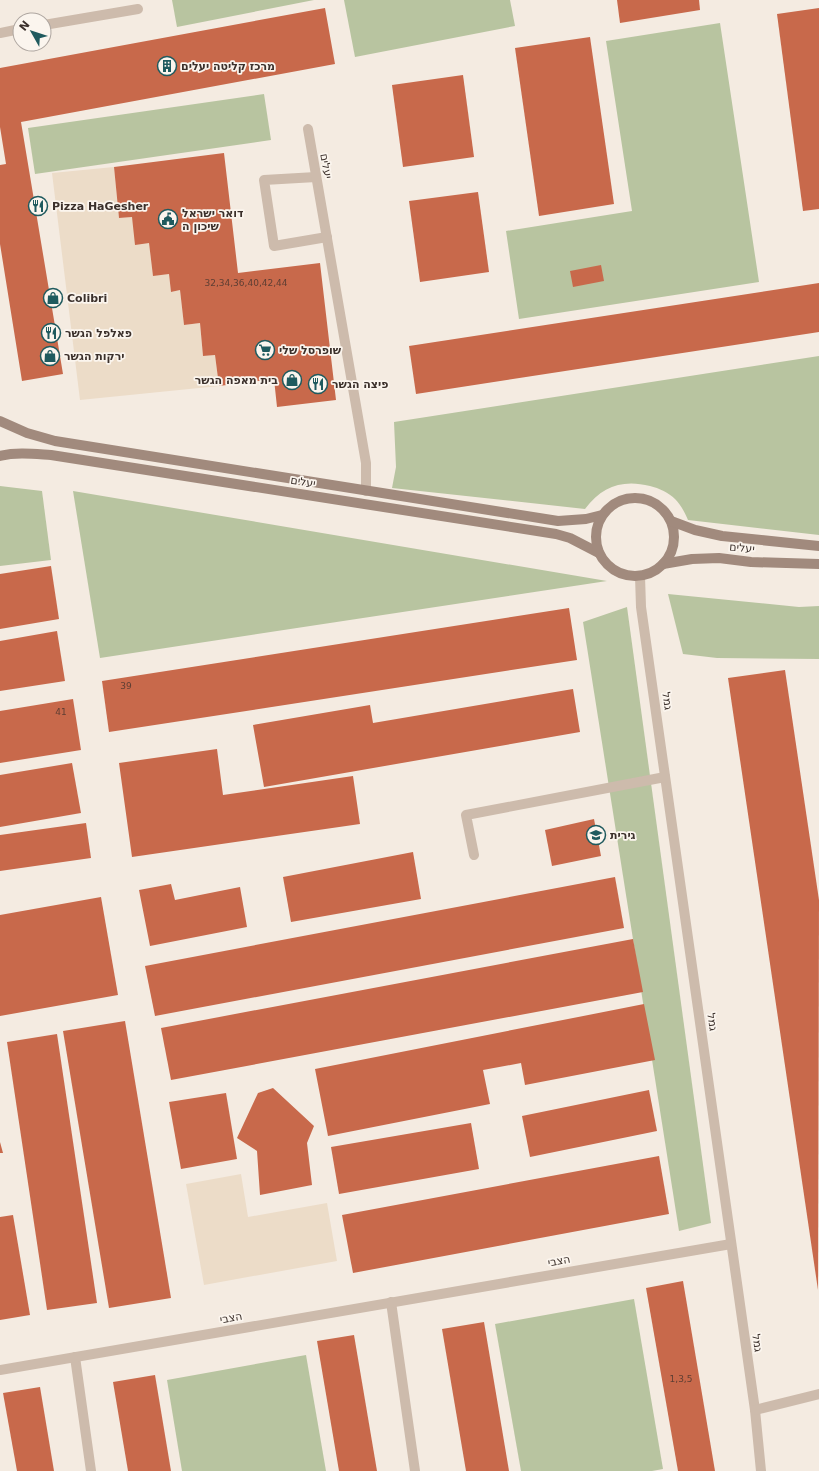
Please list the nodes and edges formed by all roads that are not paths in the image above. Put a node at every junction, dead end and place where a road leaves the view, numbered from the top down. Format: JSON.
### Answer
{"nodes":[{"id":1,"x":138,"y":9,"type":"dead end"},
{"id":2,"x":52,"y":24,"type":"edge"},
{"id":3,"x":12,"y":31,"type":"edge"},
{"id":4,"x":0,"y":33,"type":"edge"},
{"id":5,"x":308,"y":129,"type":"dead end"},
{"id":6,"x":316,"y":177,"type":"junction"},
{"id":7,"x":326,"y":237,"type":"junction"},
{"id":8,"x":0,"y":421,"type":"edge"},
{"id":9,"x":0,"y":456,"type":"edge"},
{"id":10,"x":366,"y":491,"type":"junction"},
{"id":11,"x":602,"y":515,"type":"junction"},
{"id":12,"x":671,"y":521,"type":"junction"},
{"id":13,"x":819,"y":546,"type":"edge"},
{"id":14,"x":598,"y":553,"type":"junction"},
{"id":15,"x":663,"y":564,"type":"junction"},
{"id":16,"x":819,"y":564,"type":"edge"},
{"id":17,"x":640,"y":576,"type":"junction"},
{"id":18,"x":665,"y":777,"type":"junction"},
{"id":19,"x":474,"y":855,"type":"dead end"},
{"id":20,"x":731,"y":1244,"type":"junction"},
{"id":21,"x":390,"y":1302,"type":"junction"},
{"id":22,"x":75,"y":1356,"type":"junction"},
{"id":23,"x":0,"y":1370,"type":"edge"},
{"id":24,"x":819,"y":1394,"type":"edge"},
{"id":25,"x":755,"y":1410,"type":"junction"},
{"id":26,"x":91,"y":1471,"type":"edge"},
{"id":27,"x":415,"y":1471,"type":"edge"},
{"id":28,"x":761,"y":1471,"type":"edge"}],
"edges":[{"from":1,"to":2,"type":"street"},
{"from":3,"to":4,"type":"street"},
{"from":5,"to":6,"type":"street","name":"יעלים"},
{"from":6,"to":7,"type":"street","name":"יעלים"},
{"from":6,"to":7,"type":"street"},
{"from":7,"to":10,"type":"street","name":"יעלים"},
{"from":8,"to":10,"type":"street","name":"יעלים"},
{"from":9,"to":14,"type":"street","name":"יעלים"},
{"from":10,"to":11,"type":"street","name":"יעלים"},
{"from":11,"to":12,"type":"street"},
{"from":11,"to":14,"type":"street"},
{"from":12,"to":13,"type":"street","name":"יעלים"},
{"from":12,"to":15,"type":"street"},
{"from":14,"to":17,"type":"street"},
{"from":15,"to":16,"type":"street","name":"יעלים"},
{"from":15,"to":17,"type":"street"},
{"from":17,"to":18,"type":"street","name":"גמל"},
{"from":18,"to":19,"type":"street"},
{"from":18,"to":20,"type":"street","name":"גמל"},
{"from":20,"to":21,"type":"street","name":"הצבי"},
{"from":20,"to":25,"type":"street","name":"גמל"},
{"from":21,"to":22,"type":"street","name":"הצבי"},
{"from":21,"to":27,"type":"street"},
{"from":22,"to":23,"type":"street","name":"הצבי"},
{"from":22,"to":26,"type":"street"},
{"from":24,"to":25,"type":"street"},
{"from":25,"to":28,"type":"street","name":"גמל"}]}
